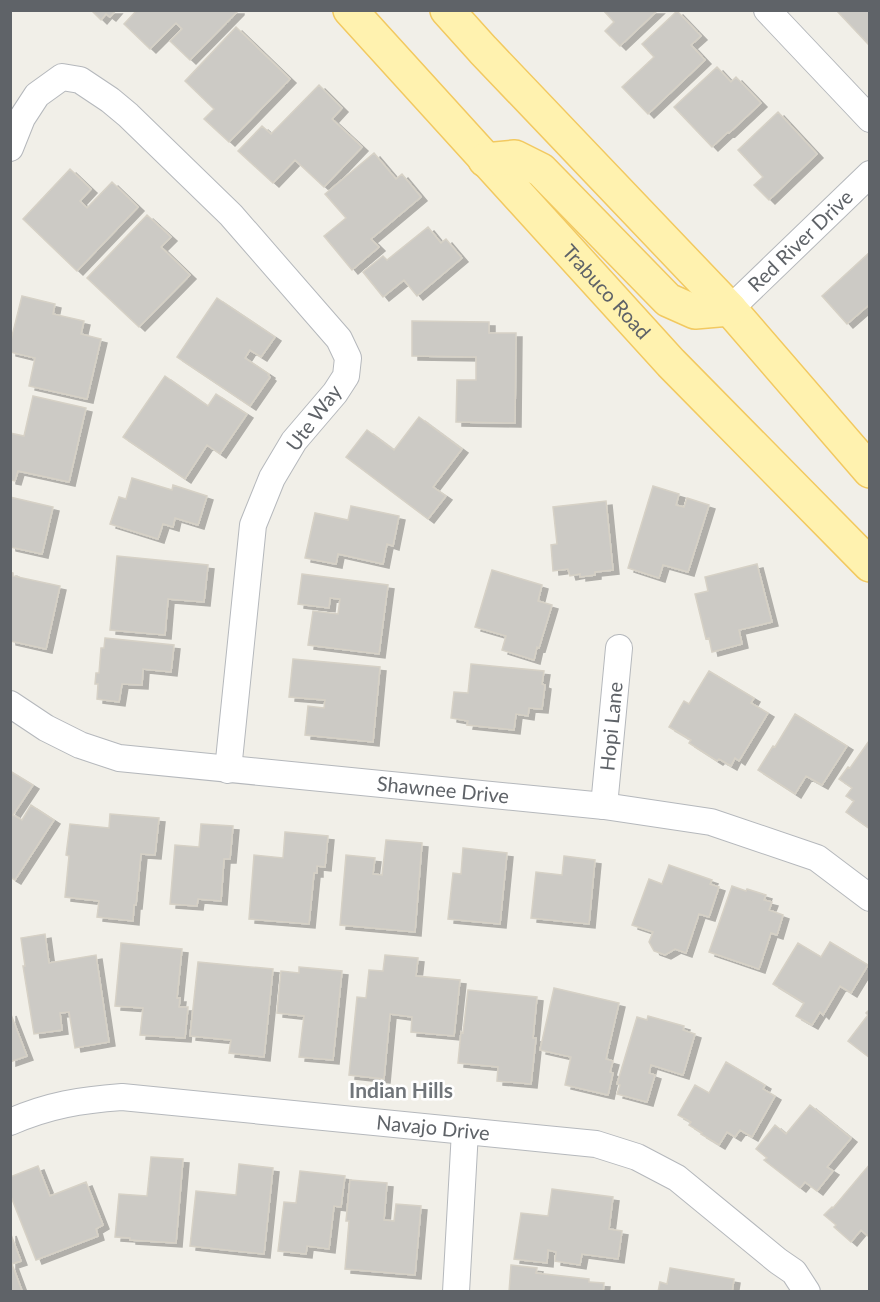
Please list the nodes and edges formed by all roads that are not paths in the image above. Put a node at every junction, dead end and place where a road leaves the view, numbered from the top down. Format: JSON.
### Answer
{"nodes":[{"id":1,"x":350,"y":10,"type":"edge"},
{"id":2,"x":447,"y":10,"type":"edge"},
{"id":3,"x":767,"y":10,"type":"edge"},
{"id":4,"x":870,"y":119,"type":"edge"},
{"id":5,"x":10,"y":148,"type":"edge"},
{"id":6,"x":485,"y":160,"type":"junction"},
{"id":7,"x":870,"y":174,"type":"edge"},
{"id":8,"x":730,"y":309,"type":"junction"},
{"id":9,"x":870,"y":471,"type":"edge"},
{"id":10,"x":870,"y":565,"type":"edge"},
{"id":11,"x":619,"y":648,"type":"dead end"},
{"id":12,"x":10,"y":705,"type":"edge"},
{"id":13,"x":228,"y":770,"type":"junction"},
{"id":14,"x":604,"y":806,"type":"junction"},
{"id":15,"x":870,"y":898,"type":"edge"},
{"id":16,"x":10,"y":1122,"type":"edge"},
{"id":17,"x":465,"y":1131,"type":"junction"},
{"id":18,"x":456,"y":1292,"type":"edge"},
{"id":19,"x":807,"y":1292,"type":"edge"}],
"edges":[{"from":1,"to":6,"type":"main road","name":"Trabuco Road"},
{"from":2,"to":8,"type":"main road"},
{"from":3,"to":4,"type":"street"},
{"from":5,"to":13,"type":"street","name":"Ute Way"},
{"from":6,"to":8,"type":"main road"},
{"from":6,"to":10,"type":"main road","name":"Trabuco Road"},
{"from":7,"to":8,"type":"street","name":"Red River Drive"},
{"from":8,"to":9,"type":"main road"},
{"from":11,"to":14,"type":"street","name":"Hopi Lane"},
{"from":12,"to":13,"type":"street","name":"Shawnee Drive"},
{"from":13,"to":14,"type":"street","name":"Shawnee Drive"},
{"from":14,"to":15,"type":"street","name":"Shawnee Drive"},
{"from":16,"to":17,"type":"street","name":"Navajo Drive"},
{"from":17,"to":18,"type":"street"},
{"from":17,"to":19,"type":"street","name":"Navajo Drive"}]}
